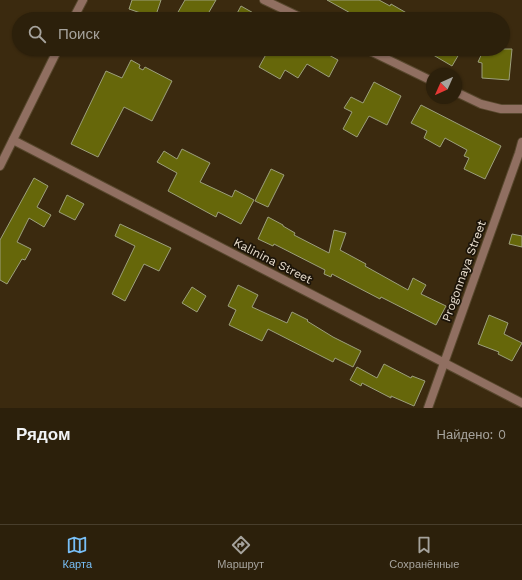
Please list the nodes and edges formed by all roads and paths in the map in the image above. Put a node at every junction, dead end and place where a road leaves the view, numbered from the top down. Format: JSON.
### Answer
{"nodes":[{"id":1,"x":83,"y":0,"type":"edge"},
{"id":2,"x":264,"y":0,"type":"edge"},
{"id":3,"x":77,"y":12,"type":"edge"},
{"id":4,"x":289,"y":12,"type":"edge"},
{"id":5,"x":55,"y":56,"type":"edge"},
{"id":6,"x":380,"y":56,"type":"edge"},
{"id":7,"x":426,"y":78,"type":"edge"},
{"id":8,"x":462,"y":95,"type":"edge"},
{"id":9,"x":522,"y":109,"type":"edge"},
{"id":10,"x":13,"y":140,"type":"junction"},
{"id":11,"x":522,"y":142,"type":"edge"},
{"id":12,"x":0,"y":166,"type":"edge"},
{"id":13,"x":444,"y":363,"type":"junction"},
{"id":14,"x":522,"y":403,"type":"edge"},
{"id":15,"x":428,"y":408,"type":"edge"}],
"edges":[{"from":1,"to":3,"type":"street"},
{"from":2,"to":4,"type":"street"},
{"from":5,"to":10,"type":"street"},
{"from":6,"to":7,"type":"street"},
{"from":8,"to":9,"type":"street"},
{"from":10,"to":12,"type":"street"},
{"from":10,"to":13,"type":"street","name":"Kalinina Street"},
{"from":11,"to":13,"type":"street","name":"Progonnaya Street"},
{"from":13,"to":14,"type":"street","name":"Kalinina Street"},
{"from":13,"to":15,"type":"street","name":"Progonnaya Street"}]}
